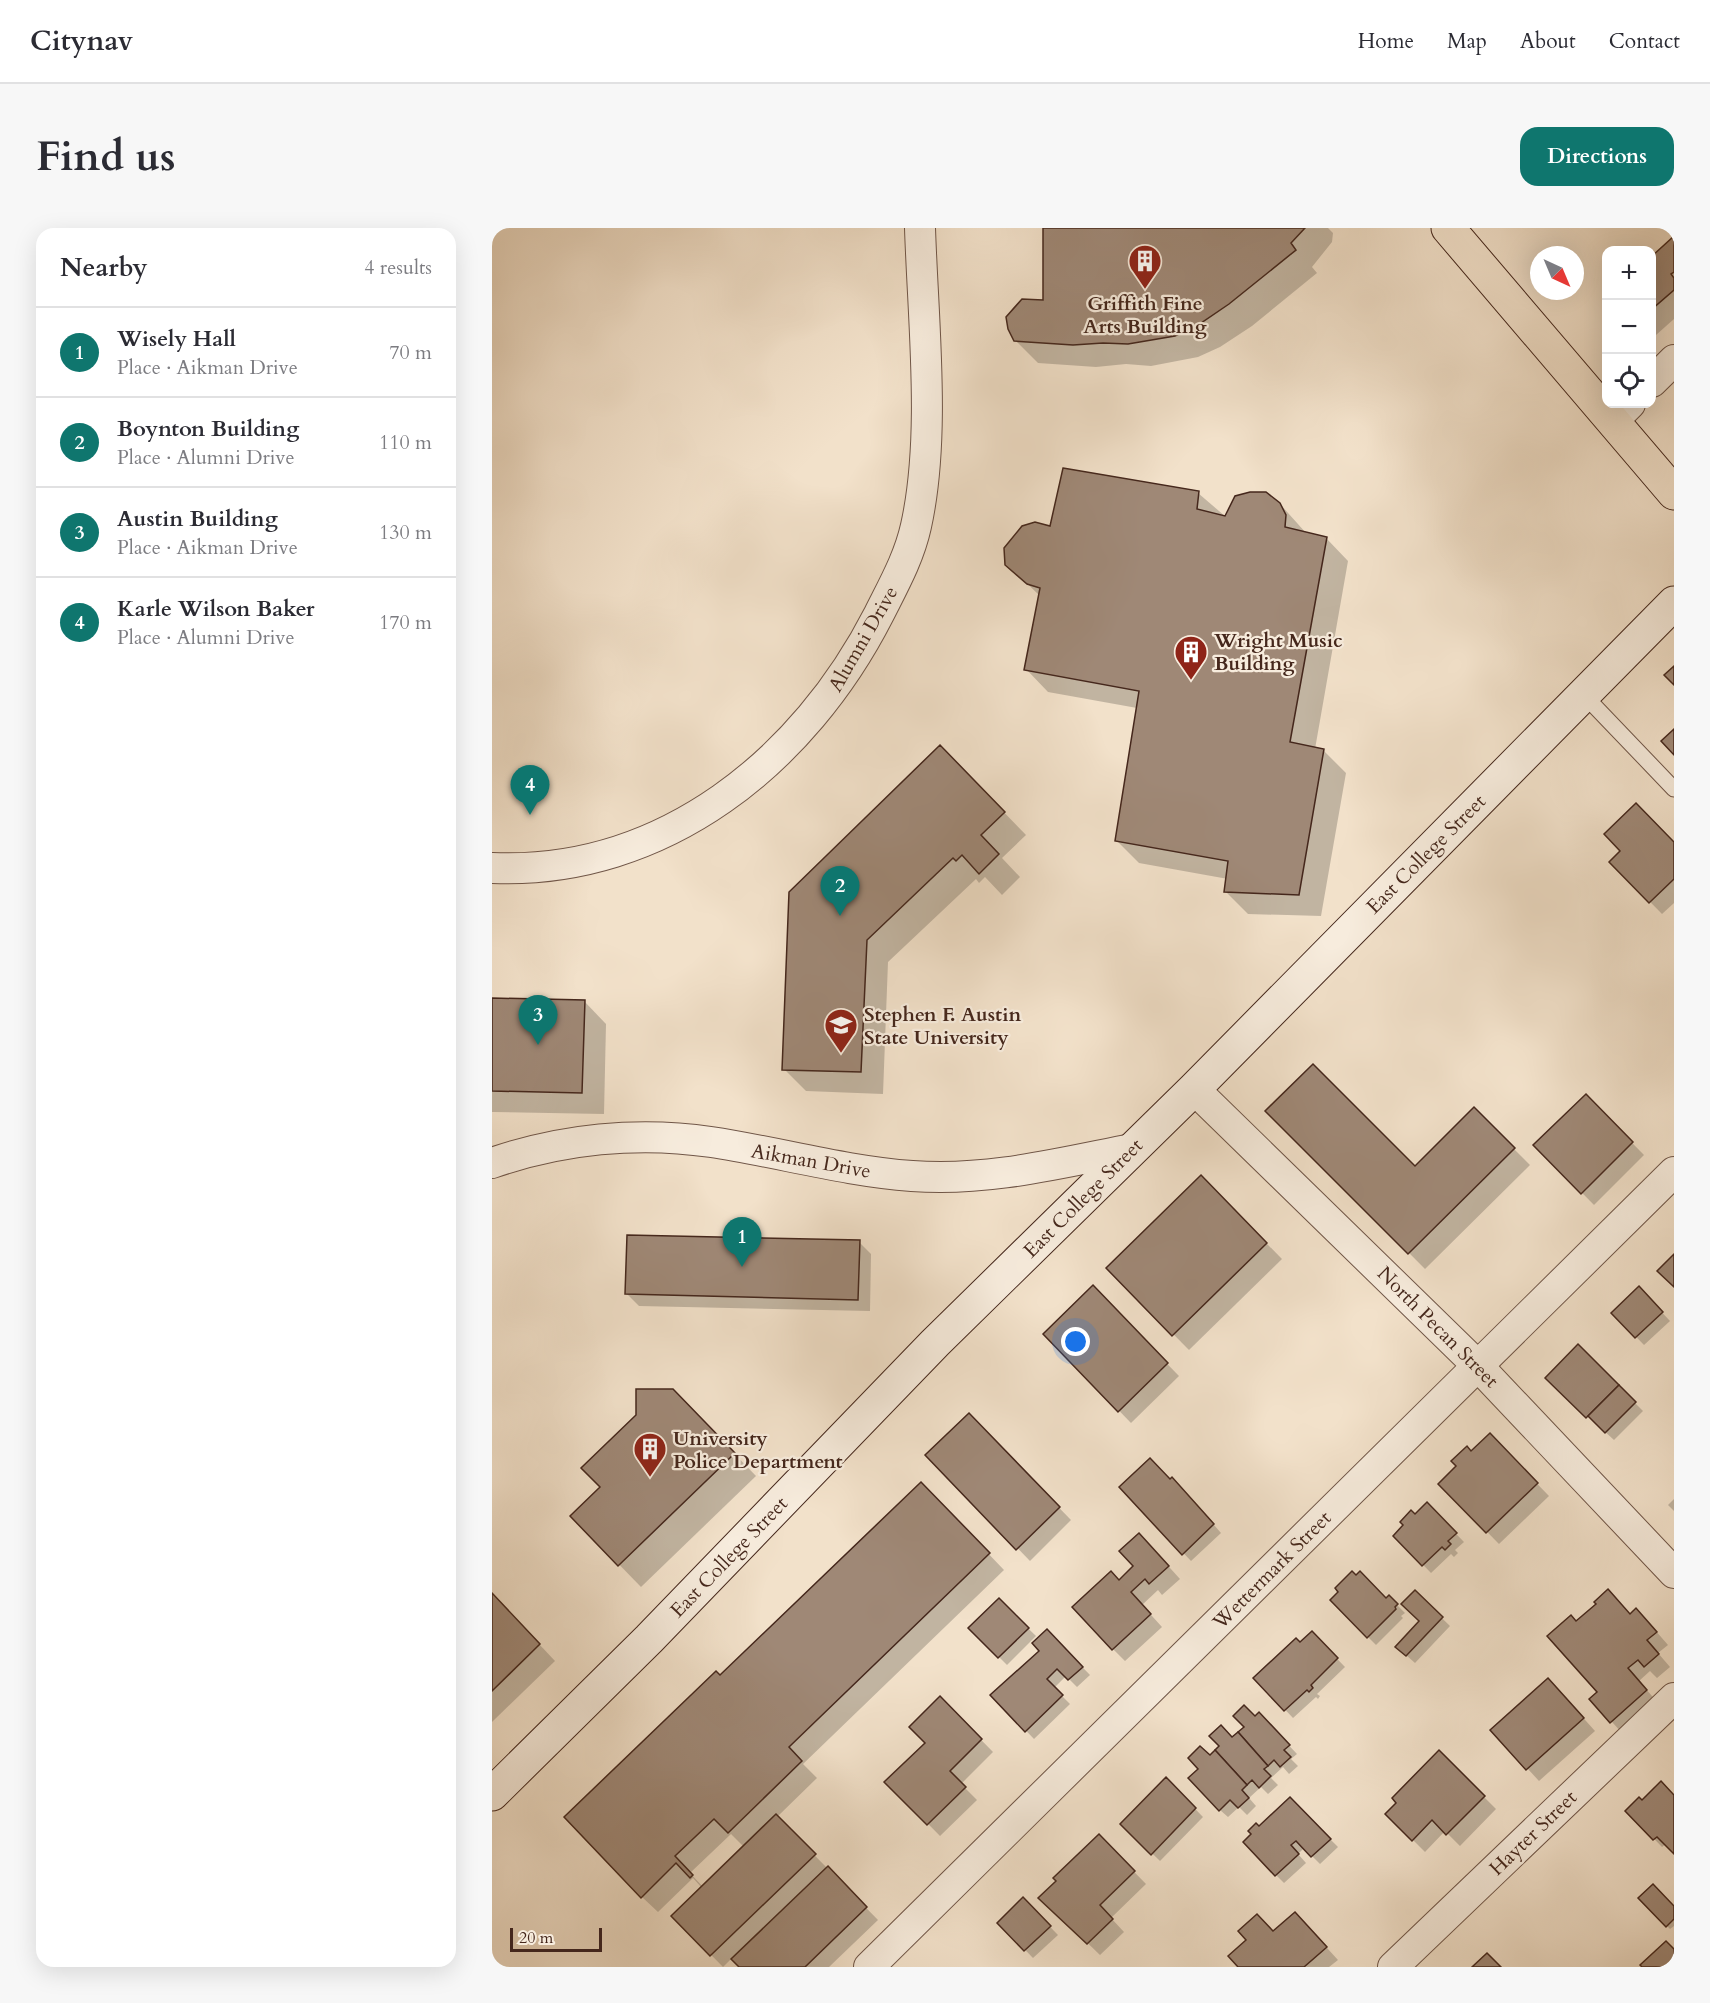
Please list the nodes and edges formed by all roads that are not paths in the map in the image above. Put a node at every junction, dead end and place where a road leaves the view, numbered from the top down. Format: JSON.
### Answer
{"nodes":[{"id":1,"x":920,"y":228,"type":"edge"},
{"id":2,"x":1448,"y":228,"type":"edge"},
{"id":3,"x":1674,"y":360,"type":"edge"},
{"id":4,"x":1656,"y":378,"type":"edge"},
{"id":5,"x":1621,"y":412,"type":"edge"},
{"id":6,"x":1674,"y":493,"type":"edge"},
{"id":7,"x":1674,"y":603,"type":"edge"},
{"id":8,"x":1583,"y":694,"type":"junction"},
{"id":9,"x":1674,"y":789,"type":"edge"},
{"id":10,"x":492,"y":868,"type":"edge"},
{"id":11,"x":1194,"y":1089,"type":"junction"},
{"id":12,"x":1132,"y":1149,"type":"junction"},
{"id":13,"x":492,"y":1163,"type":"edge"},
{"id":14,"x":1674,"y":1172,"type":"edge"},
{"id":15,"x":1478,"y":1366,"type":"junction"},
{"id":16,"x":1674,"y":1573,"type":"edge"},
{"id":17,"x":1674,"y":1698,"type":"edge"},
{"id":18,"x":492,"y":1794,"type":"edge"},
{"id":19,"x":869,"y":1967,"type":"edge"},
{"id":20,"x":1393,"y":1967,"type":"edge"}],
"edges":[{"from":1,"to":10,"type":"street","name":"Alumni Drive"},
{"from":2,"to":5,"type":"main road"},
{"from":3,"to":4,"type":"street"},
{"from":5,"to":6,"type":"main road"},
{"from":7,"to":8,"type":"street","name":"East College Street"},
{"from":8,"to":9,"type":"lane"},
{"from":8,"to":11,"type":"street","name":"East College Street"},
{"from":11,"to":12,"type":"street","name":"East College Street"},
{"from":11,"to":15,"type":"street","name":"North Pecan Street"},
{"from":12,"to":13,"type":"street","name":"Aikman Drive"},
{"from":12,"to":18,"type":"street","name":"East College Street"},
{"from":14,"to":15,"type":"street","name":"Wettermark Street"},
{"from":15,"to":16,"type":"street","name":"North Pecan Street"},
{"from":15,"to":19,"type":"street","name":"Wettermark Street"},
{"from":17,"to":20,"type":"street","name":"Hayter Street"}]}
